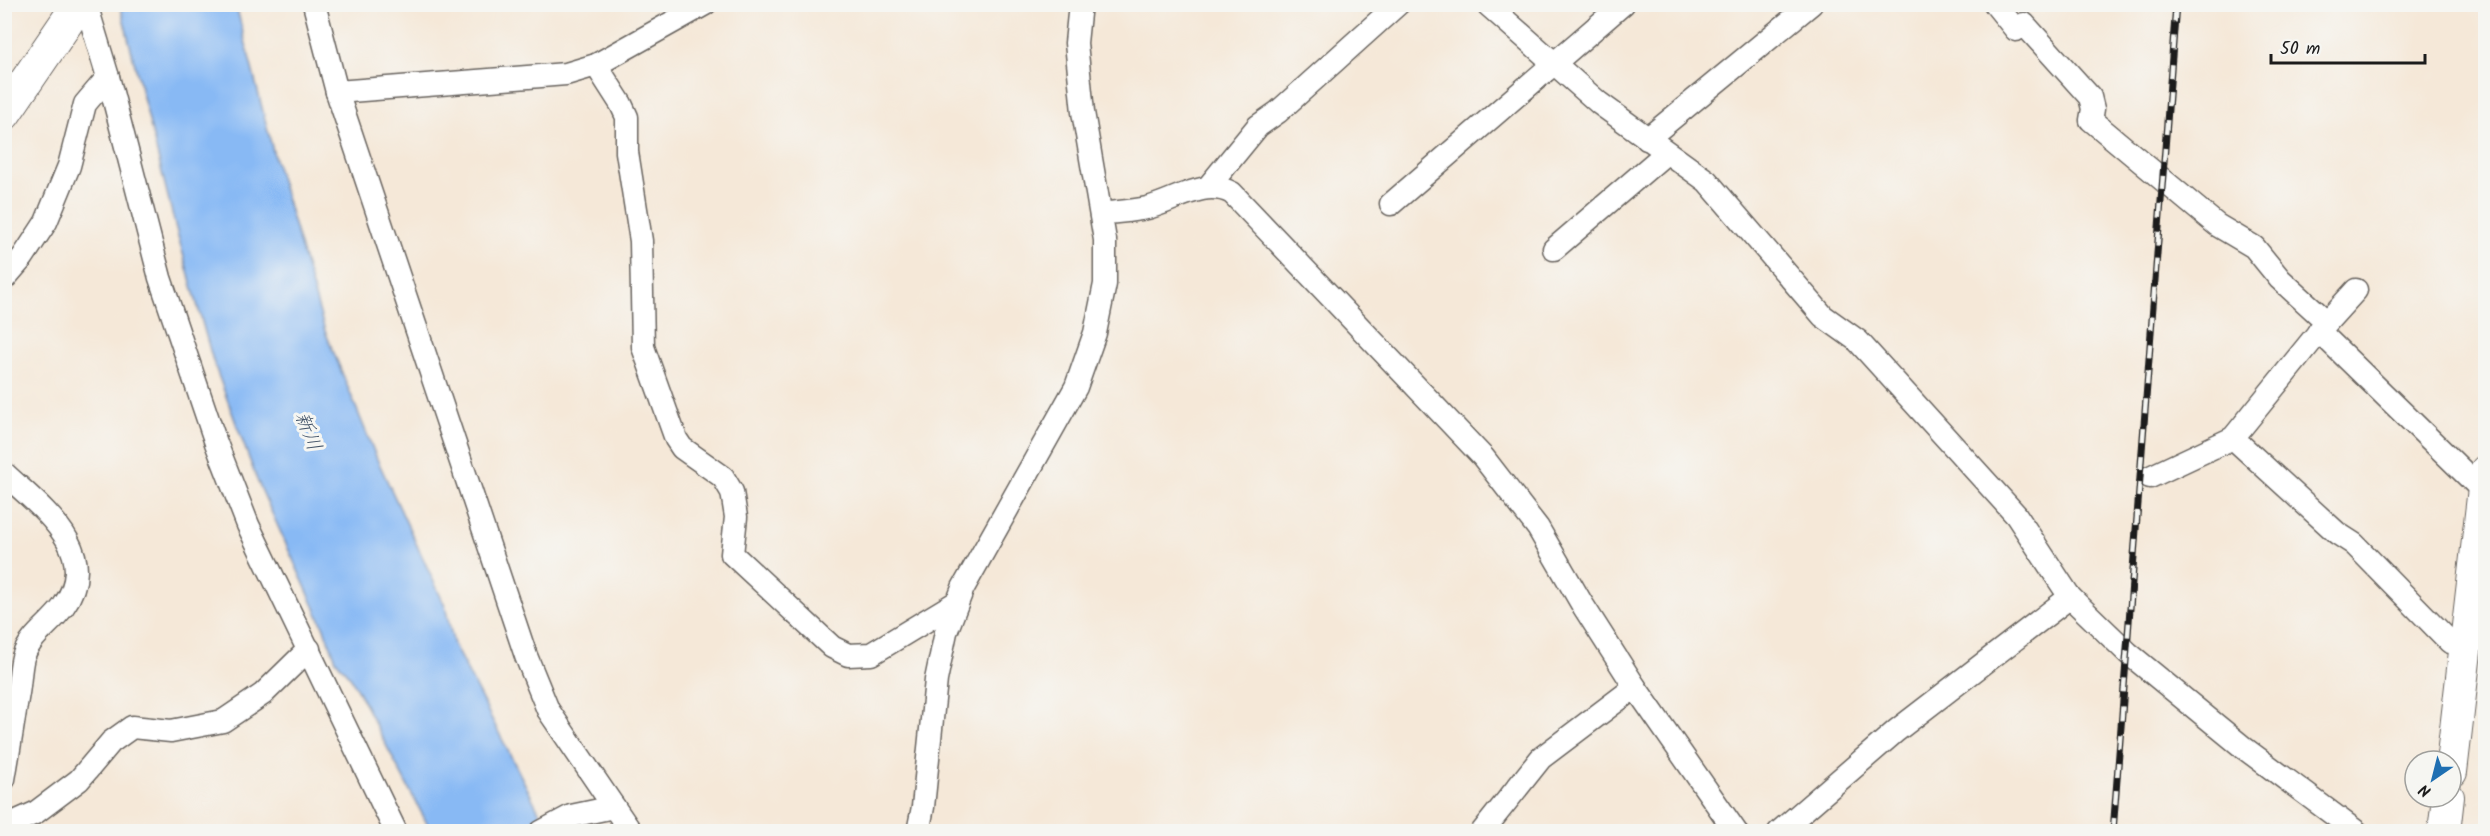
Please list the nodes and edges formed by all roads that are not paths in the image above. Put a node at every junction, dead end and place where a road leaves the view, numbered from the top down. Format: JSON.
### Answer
{"nodes":[{"id":1,"x":79,"y":4,"type":"edge"},
{"id":2,"x":86,"y":4,"type":"edge"},
{"id":3,"x":314,"y":4,"type":"edge"},
{"id":4,"x":705,"y":4,"type":"edge"},
{"id":5,"x":1080,"y":4,"type":"edge"},
{"id":6,"x":1398,"y":4,"type":"edge"},
{"id":7,"x":1486,"y":4,"type":"edge"},
{"id":8,"x":1623,"y":4,"type":"edge"},
{"id":9,"x":1810,"y":4,"type":"edge"},
{"id":10,"x":1995,"y":4,"type":"edge"},
{"id":11,"x":1554,"y":62,"type":"junction"},
{"id":12,"x":596,"y":65,"type":"junction"},
{"id":13,"x":108,"y":77,"type":"junction"},
{"id":14,"x":337,"y":92,"type":"junction"},
{"id":15,"x":4,"y":114,"type":"edge"},
{"id":16,"x":1647,"y":139,"type":"junction"},
{"id":17,"x":1666,"y":153,"type":"junction"},
{"id":18,"x":1209,"y":186,"type":"junction"},
{"id":19,"x":1391,"y":204,"type":"dead end"},
{"id":20,"x":1101,"y":214,"type":"junction"},
{"id":21,"x":1554,"y":249,"type":"dead end"},
{"id":22,"x":4,"y":279,"type":"edge"},
{"id":23,"x":2356,"y":290,"type":"dead end"},
{"id":24,"x":2323,"y":326,"type":"junction"},
{"id":25,"x":2232,"y":438,"type":"junction"},
{"id":26,"x":4,"y":473,"type":"edge"},
{"id":27,"x":2150,"y":477,"type":"dead end"},
{"id":28,"x":2484,"y":481,"type":"edge"},
{"id":29,"x":2070,"y":597,"type":"junction"},
{"id":30,"x":957,"y":602,"type":"junction"},
{"id":31,"x":2465,"y":645,"type":"junction"},
{"id":32,"x":309,"y":649,"type":"junction"},
{"id":33,"x":14,"y":656,"type":"edge"},
{"id":34,"x":1635,"y":687,"type":"junction"},
{"id":35,"x":2454,"y":749,"type":"edge"},
{"id":36,"x":4,"y":779,"type":"edge"},
{"id":37,"x":614,"y":807,"type":"junction"},
{"id":38,"x":2447,"y":809,"type":"edge"},
{"id":39,"x":4,"y":827,"type":"edge"},
{"id":40,"x":395,"y":831,"type":"edge"},
{"id":41,"x":541,"y":831,"type":"edge"},
{"id":42,"x":631,"y":831,"type":"edge"},
{"id":43,"x":918,"y":831,"type":"edge"},
{"id":44,"x":1482,"y":831,"type":"edge"},
{"id":45,"x":1736,"y":831,"type":"edge"},
{"id":46,"x":1779,"y":831,"type":"edge"},
{"id":47,"x":2357,"y":831,"type":"edge"},
{"id":48,"x":2444,"y":831,"type":"edge"}],
"edges":[{"from":1,"to":15,"type":"main road"},
{"from":2,"to":13,"type":"street"},
{"from":3,"to":14,"type":"street"},
{"from":4,"to":12,"type":"street"},
{"from":5,"to":20,"type":"street"},
{"from":6,"to":18,"type":"street"},
{"from":7,"to":11,"type":"street"},
{"from":8,"to":11,"type":"street"},
{"from":9,"to":16,"type":"street"},
{"from":10,"to":24,"type":"street"},
{"from":11,"to":16,"type":"street"},
{"from":11,"to":19,"type":"street"},
{"from":12,"to":14,"type":"street"},
{"from":12,"to":30,"type":"street"},
{"from":13,"to":22,"type":"street"},
{"from":13,"to":32,"type":"street"},
{"from":14,"to":37,"type":"street"},
{"from":16,"to":17,"type":"street"},
{"from":17,"to":21,"type":"street"},
{"from":17,"to":29,"type":"street"},
{"from":18,"to":20,"type":"street"},
{"from":18,"to":34,"type":"street"},
{"from":20,"to":30,"type":"street"},
{"from":23,"to":24,"type":"street"},
{"from":24,"to":25,"type":"street"},
{"from":24,"to":28,"type":"street"},
{"from":25,"to":27,"type":"street"},
{"from":25,"to":31,"type":"street"},
{"from":26,"to":33,"type":"street"},
{"from":28,"to":31,"type":"street"},
{"from":29,"to":46,"type":"street"},
{"from":29,"to":47,"type":"street"},
{"from":30,"to":43,"type":"street"},
{"from":31,"to":35,"type":"street"},
{"from":32,"to":39,"type":"street"},
{"from":32,"to":40,"type":"street"},
{"from":33,"to":36,"type":"street"},
{"from":34,"to":44,"type":"street"},
{"from":34,"to":45,"type":"street"},
{"from":37,"to":41,"type":"street"},
{"from":37,"to":42,"type":"street"},
{"from":38,"to":48,"type":"street"}]}
